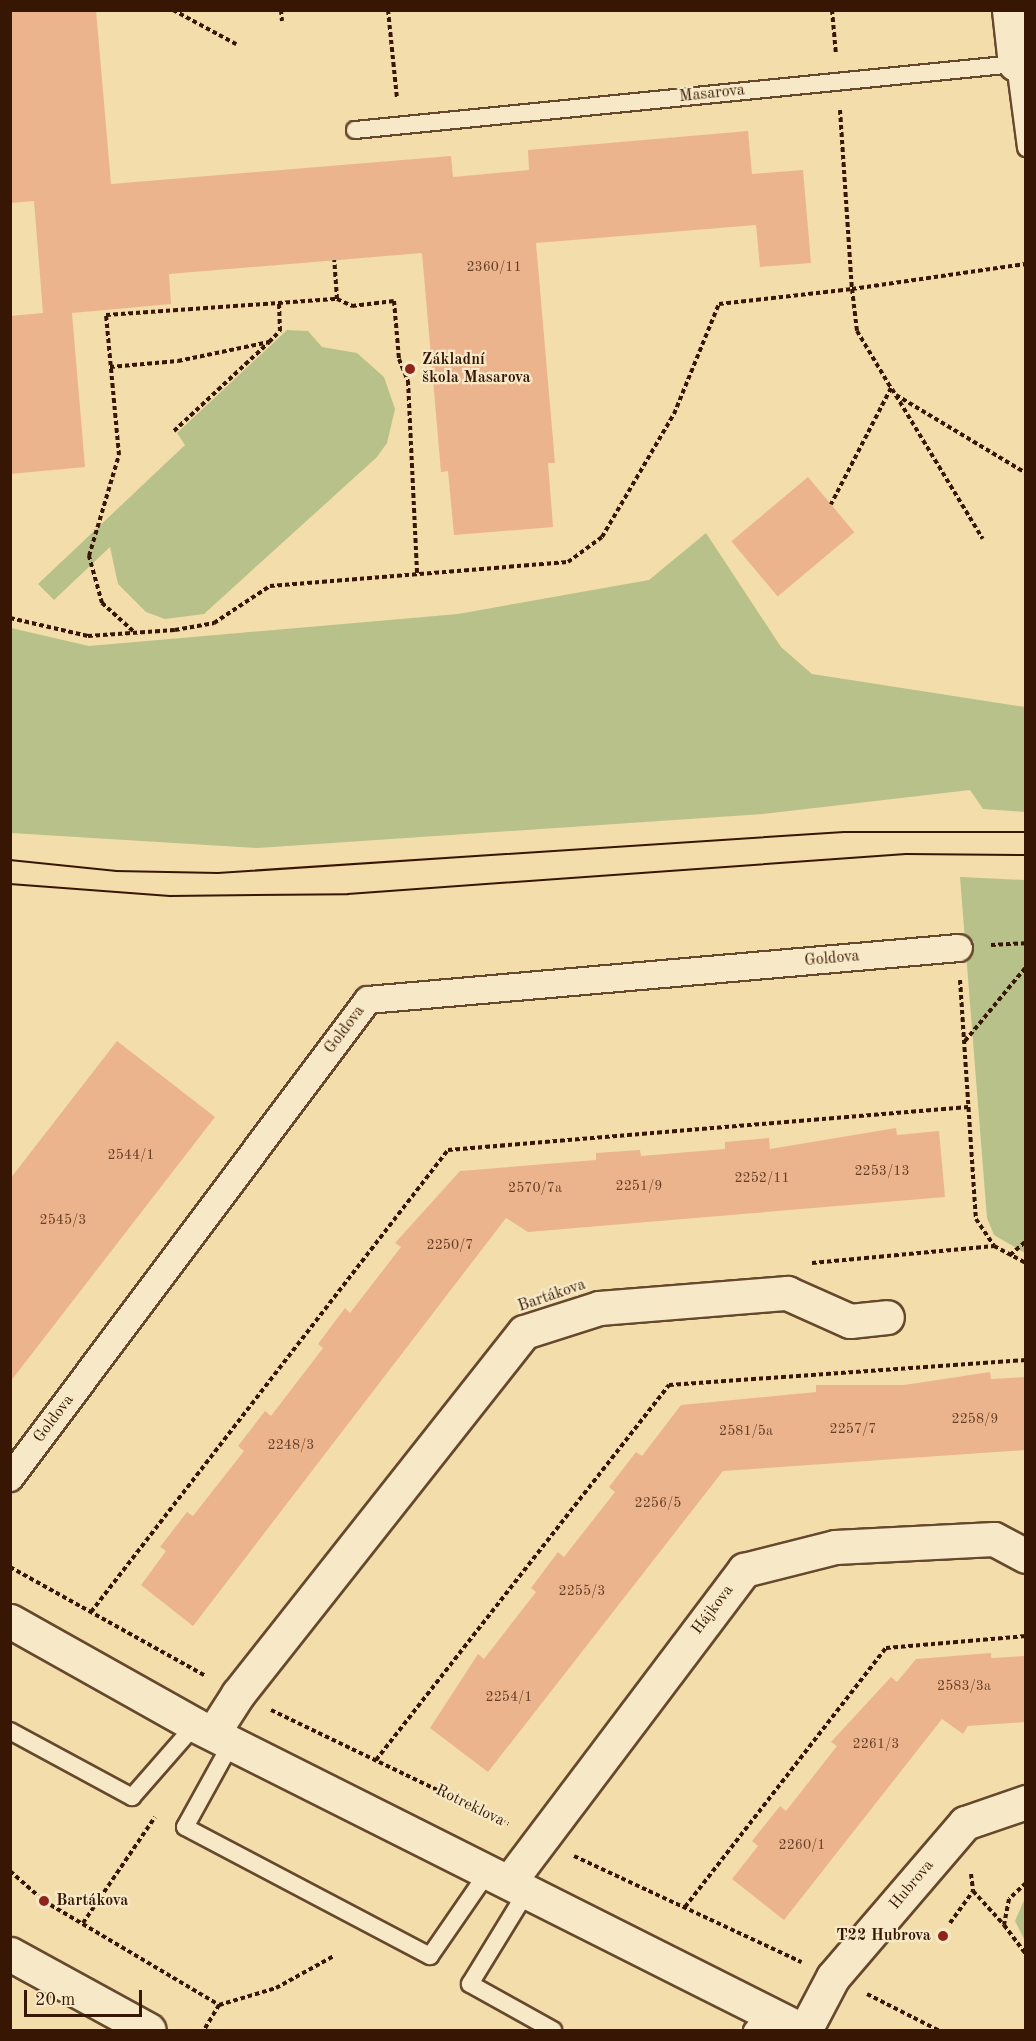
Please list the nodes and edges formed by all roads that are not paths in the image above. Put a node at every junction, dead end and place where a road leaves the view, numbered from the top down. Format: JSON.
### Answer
{"nodes":[{"id":1,"x":1009,"y":10,"type":"edge"},
{"id":2,"x":1015,"y":64,"type":"junction"},
{"id":3,"x":356,"y":130,"type":"dead end"},
{"id":4,"x":1026,"y":148,"type":"edge"},
{"id":5,"x":958,"y":948,"type":"road end"},
{"id":6,"x":887,"y":1317,"type":"dead end"},
{"id":7,"x":10,"y":1478,"type":"edge"},
{"id":8,"x":1026,"y":1556,"type":"edge"},
{"id":9,"x":10,"y":1621,"type":"edge"},
{"id":10,"x":10,"y":1731,"type":"edge"},
{"id":11,"x":213,"y":1733,"type":"junction"},
{"id":12,"x":1026,"y":1802,"type":"edge"},
{"id":13,"x":508,"y":1882,"type":"junction"},
{"id":14,"x":10,"y":1954,"type":"edge"},
{"id":15,"x":759,"y":2022,"type":"edge"},
{"id":16,"x":148,"y":2031,"type":"edge"},
{"id":17,"x":554,"y":2031,"type":"edge"},
{"id":18,"x":804,"y":2031,"type":"edge"}],
"edges":[{"from":1,"to":2,"type":"street"},
{"from":2,"to":3,"type":"lane","name":"Masarova"},
{"from":2,"to":4,"type":"lane"},
{"from":5,"to":7,"type":"street","name":"Goldova"},
{"from":6,"to":11,"type":"street","name":"Bartákova"},
{"from":8,"to":13,"type":"street","name":"Hájkova"},
{"from":9,"to":11,"type":"street"},
{"from":10,"to":11,"type":"lane"},
{"from":11,"to":13,"type":"street"},
{"from":11,"to":13,"type":"lane"},
{"from":12,"to":18,"type":"street","name":"Hubrova"},
{"from":13,"to":15,"type":"street"},
{"from":13,"to":17,"type":"lane"},
{"from":14,"to":16,"type":"street"},
{"from":15,"to":18,"type":"street"}]}
